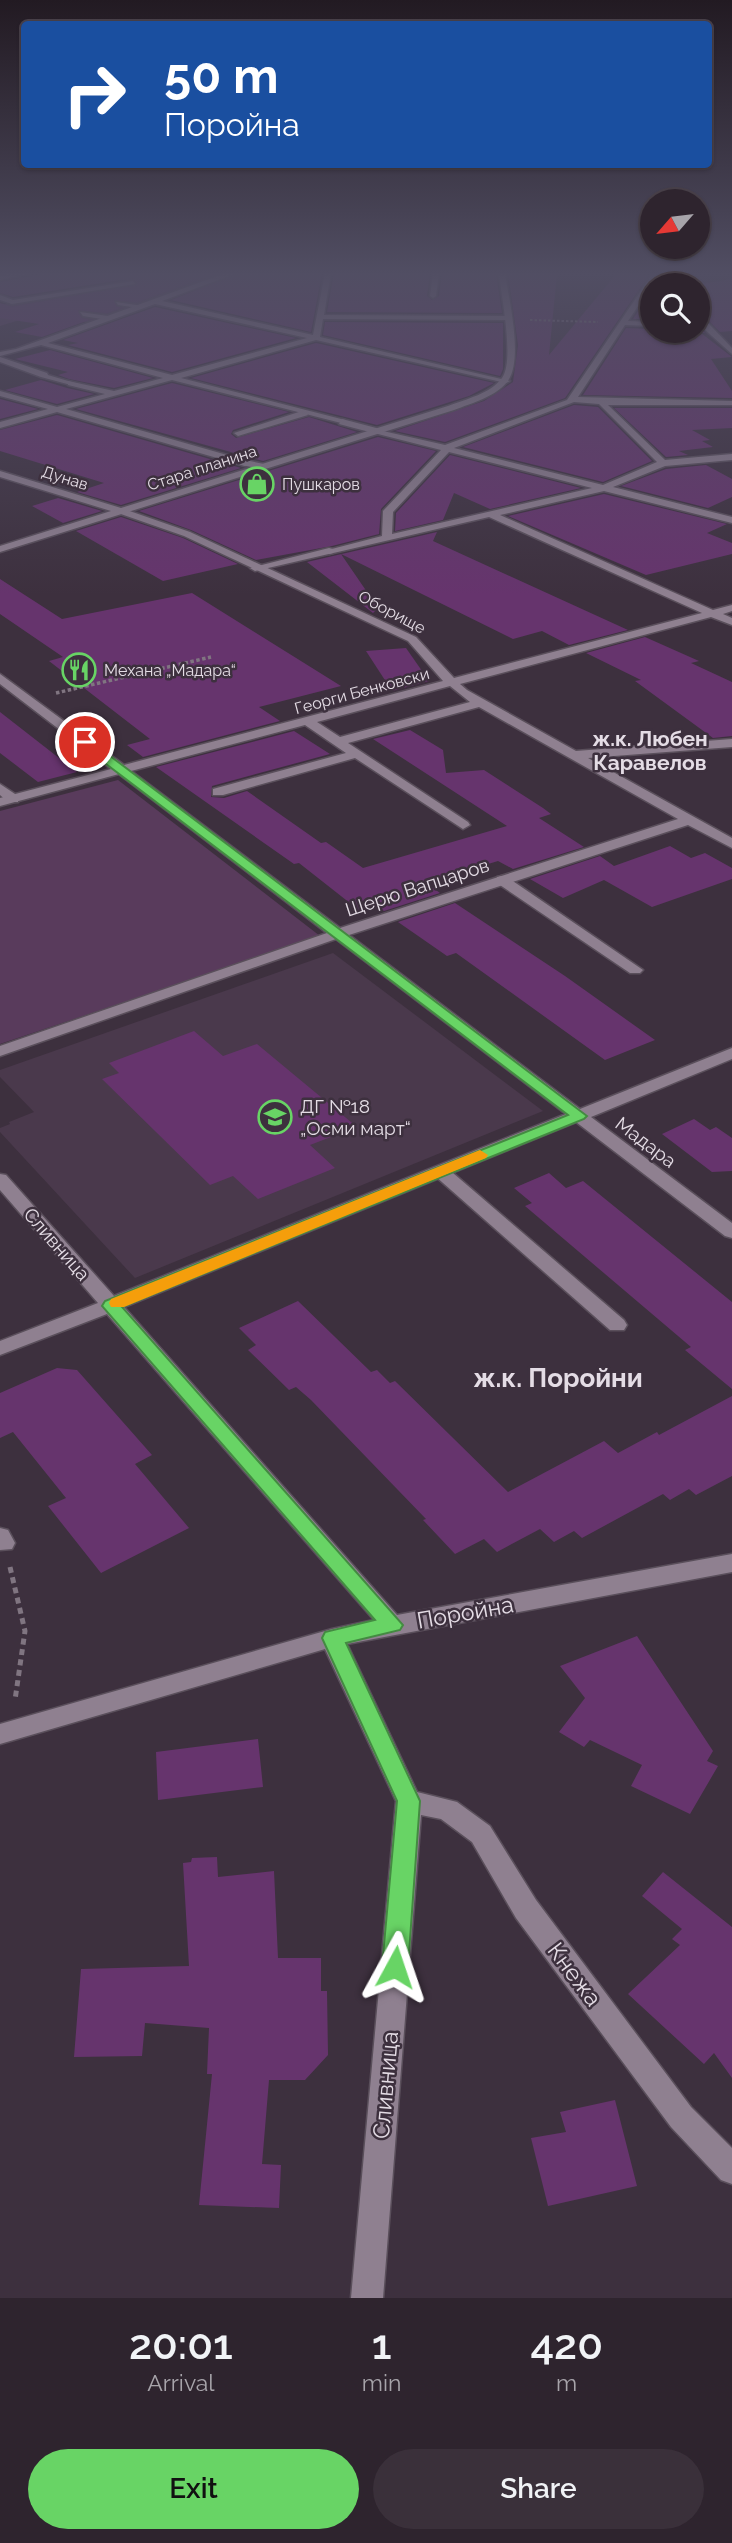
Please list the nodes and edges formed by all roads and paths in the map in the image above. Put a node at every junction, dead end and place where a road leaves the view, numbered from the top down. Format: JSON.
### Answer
{"nodes":[{"id":1,"x":62,"y":380,"type":"edge"},
{"id":2,"x":163,"y":380,"type":"edge"},
{"id":3,"x":186,"y":380,"type":"edge"},
{"id":4,"x":503,"y":380,"type":"edge"},
{"id":5,"x":586,"y":380,"type":"edge"},
{"id":6,"x":506,"y":381,"type":"joint"},
{"id":7,"x":0,"y":393,"type":"edge"},
{"id":8,"x":114,"y":394,"type":"junction"},
{"id":9,"x":574,"y":399,"type":"junction"},
{"id":10,"x":601,"y":402,"type":"junction"},
{"id":11,"x":732,"y":403,"type":"edge"},
{"id":12,"x":60,"y":409,"type":"junction"},
{"id":13,"x":306,"y":413,"type":"junction"},
{"id":14,"x":0,"y":425,"type":"edge"},
{"id":15,"x":377,"y":431,"type":"junction"},
{"id":16,"x":238,"y":433,"type":"dead end"},
{"id":17,"x":448,"y":447,"type":"junction"},
{"id":18,"x":732,"y":457,"type":"edge"},
{"id":19,"x":663,"y":463,"type":"junction"},
{"id":20,"x":261,"y":466,"type":"junction"},
{"id":21,"x":0,"y":474,"type":"edge"},
{"id":22,"x":603,"y":488,"type":"junction"},
{"id":23,"x":121,"y":510,"type":"junction"},
{"id":24,"x":490,"y":514,"type":"junction"},
{"id":25,"x":732,"y":520,"type":"edge"},
{"id":26,"x":387,"y":537,"type":"junction"},
{"id":27,"x":2,"y":548,"type":"edge"},
{"id":28,"x":256,"y":568,"type":"junction"},
{"id":29,"x":732,"y":608,"type":"edge"},
{"id":30,"x":712,"y":614,"type":"junction"},
{"id":31,"x":732,"y":622,"type":"edge"},
{"id":32,"x":211,"y":657,"type":"dead end"},
{"id":33,"x":0,"y":678,"type":"edge"},
{"id":34,"x":455,"y":683,"type":"junction"},
{"id":35,"x":28,"y":699,"type":"junction"},
{"id":36,"x":480,"y":703,"type":"junction"},
{"id":37,"x":309,"y":722,"type":"junction"},
{"id":38,"x":340,"y":741,"type":"junction"},
{"id":39,"x":732,"y":743,"type":"edge"},
{"id":40,"x":356,"y":754,"type":"junction"},
{"id":41,"x":576,"y":755,"type":"junction"},
{"id":42,"x":123,"y":771,"type":"junction"},
{"id":43,"x":0,"y":789,"type":"edge"},
{"id":44,"x":218,"y":792,"type":"dead end"},
{"id":45,"x":6,"y":801,"type":"edge"},
{"id":46,"x":688,"y":820,"type":"junction"},
{"id":47,"x":463,"y":825,"type":"dead end"},
{"id":48,"x":732,"y":844,"type":"edge"},
{"id":49,"x":502,"y":880,"type":"junction"},
{"id":50,"x":337,"y":933,"type":"junction"},
{"id":51,"x":635,"y":970,"type":"dead end"},
{"id":52,"x":0,"y":1051,"type":"edge"},
{"id":53,"x":732,"y":1053,"type":"edge"},
{"id":54,"x":579,"y":1116,"type":"junction"},
{"id":55,"x":440,"y":1171,"type":"junction"},
{"id":56,"x":0,"y":1179,"type":"edge"},
{"id":57,"x":732,"y":1232,"type":"edge"},
{"id":58,"x":111,"y":1306,"type":"junction"},
{"id":59,"x":617,"y":1325,"type":"dead end"},
{"id":60,"x":0,"y":1348,"type":"edge"},
{"id":61,"x":2,"y":1539,"type":"edge"},
{"id":62,"x":732,"y":1563,"type":"edge"},
{"id":63,"x":392,"y":1625,"type":"junction"},
{"id":64,"x":332,"y":1638,"type":"junction"},
{"id":65,"x":5,"y":1733,"type":"edge"},
{"id":66,"x":409,"y":1801,"type":"junction"},
{"id":67,"x":732,"y":2169,"type":"edge"},
{"id":68,"x":367,"y":2298,"type":"edge"}],
"edges":[{"from":1,"to":8,"type":"street"},
{"from":2,"to":8,"type":"street"},
{"from":3,"to":13,"type":"street"},
{"from":4,"to":6,"type":"street"},
{"from":5,"to":9,"type":"street"},
{"from":6,"to":15,"type":"street","name":"Стара планина"},
{"from":7,"to":12,"type":"street"},
{"from":8,"to":12,"type":"street"},
{"from":9,"to":10,"type":"street"},
{"from":9,"to":17,"type":"street"},
{"from":10,"to":11,"type":"street"},
{"from":10,"to":19,"type":"street"},
{"from":12,"to":14,"type":"street"},
{"from":12,"to":20,"type":"street"},
{"from":13,"to":15,"type":"street"},
{"from":13,"to":16,"type":"street"},
{"from":15,"to":17,"type":"street"},
{"from":15,"to":20,"type":"street","name":"Стара планина"},
{"from":17,"to":22,"type":"street"},
{"from":17,"to":26,"type":"street"},
{"from":18,"to":19,"type":"street"},
{"from":19,"to":22,"type":"street"},
{"from":20,"to":23,"type":"street","name":"Стара планина"},
{"from":21,"to":23,"type":"street","name":"Дунав"},
{"from":22,"to":24,"type":"street"},
{"from":22,"to":25,"type":"street"},
{"from":23,"to":27,"type":"street","name":"Стара планина"},
{"from":23,"to":28,"type":"street","name":"Оборище"},
{"from":24,"to":26,"type":"street"},
{"from":24,"to":30,"type":"street"},
{"from":26,"to":28,"type":"street"},
{"from":28,"to":34,"type":"street","name":"Оборище"},
{"from":29,"to":30,"type":"street","name":"Георги Бенковски"},
{"from":30,"to":31,"type":"street"},
{"from":30,"to":34,"type":"street","name":"Георги Бенковски"},
{"from":32,"to":35,"type":"path"},
{"from":33,"to":35,"type":"street","name":"Мадара"},
{"from":34,"to":36,"type":"street","name":"Оборище"},
{"from":34,"to":37,"type":"street","name":"Георги Бенковски"},
{"from":35,"to":42,"type":"street","name":"Мадара"},
{"from":36,"to":38,"type":"street"},
{"from":36,"to":41,"type":"street","name":"Оборище"},
{"from":37,"to":38,"type":"street"},
{"from":37,"to":42,"type":"street","name":"Георги Бенковски"},
{"from":38,"to":40,"type":"street"},
{"from":39,"to":41,"type":"street"},
{"from":40,"to":44,"type":"street"},
{"from":40,"to":47,"type":"street"},
{"from":41,"to":46,"type":"street","name":"Оборище"},
{"from":42,"to":45,"type":"street","name":"Георги Бенковски"},
{"from":42,"to":50,"type":"street","name":"Мадара"},
{"from":43,"to":45,"type":"street"},
{"from":46,"to":48,"type":"street","name":"Оборище"},
{"from":46,"to":49,"type":"street","name":"Щерю Вапцаров"},
{"from":49,"to":50,"type":"street","name":"Щерю Вапцаров"},
{"from":49,"to":51,"type":"street"},
{"from":50,"to":52,"type":"street","name":"Щерю Вапцаров"},
{"from":50,"to":54,"type":"street","name":"Мадара"},
{"from":53,"to":54,"type":"street"},
{"from":54,"to":55,"type":"street"},
{"from":54,"to":57,"type":"street","name":"Мадара"},
{"from":55,"to":58,"type":"street"},
{"from":55,"to":59,"type":"street"},
{"from":56,"to":58,"type":"street","name":"Сливница"},
{"from":58,"to":60,"type":"street"},
{"from":58,"to":63,"type":"street","name":"Сливница"},
{"from":61,"to":65,"type":"path"},
{"from":62,"to":63,"type":"street","name":"Поройна"},
{"from":63,"to":64,"type":"street","name":"Поройна"},
{"from":64,"to":65,"type":"street","name":"Поройна"},
{"from":64,"to":66,"type":"street"},
{"from":66,"to":67,"type":"street","name":"Кнежа"},
{"from":66,"to":68,"type":"street","name":"Сливница"}]}
